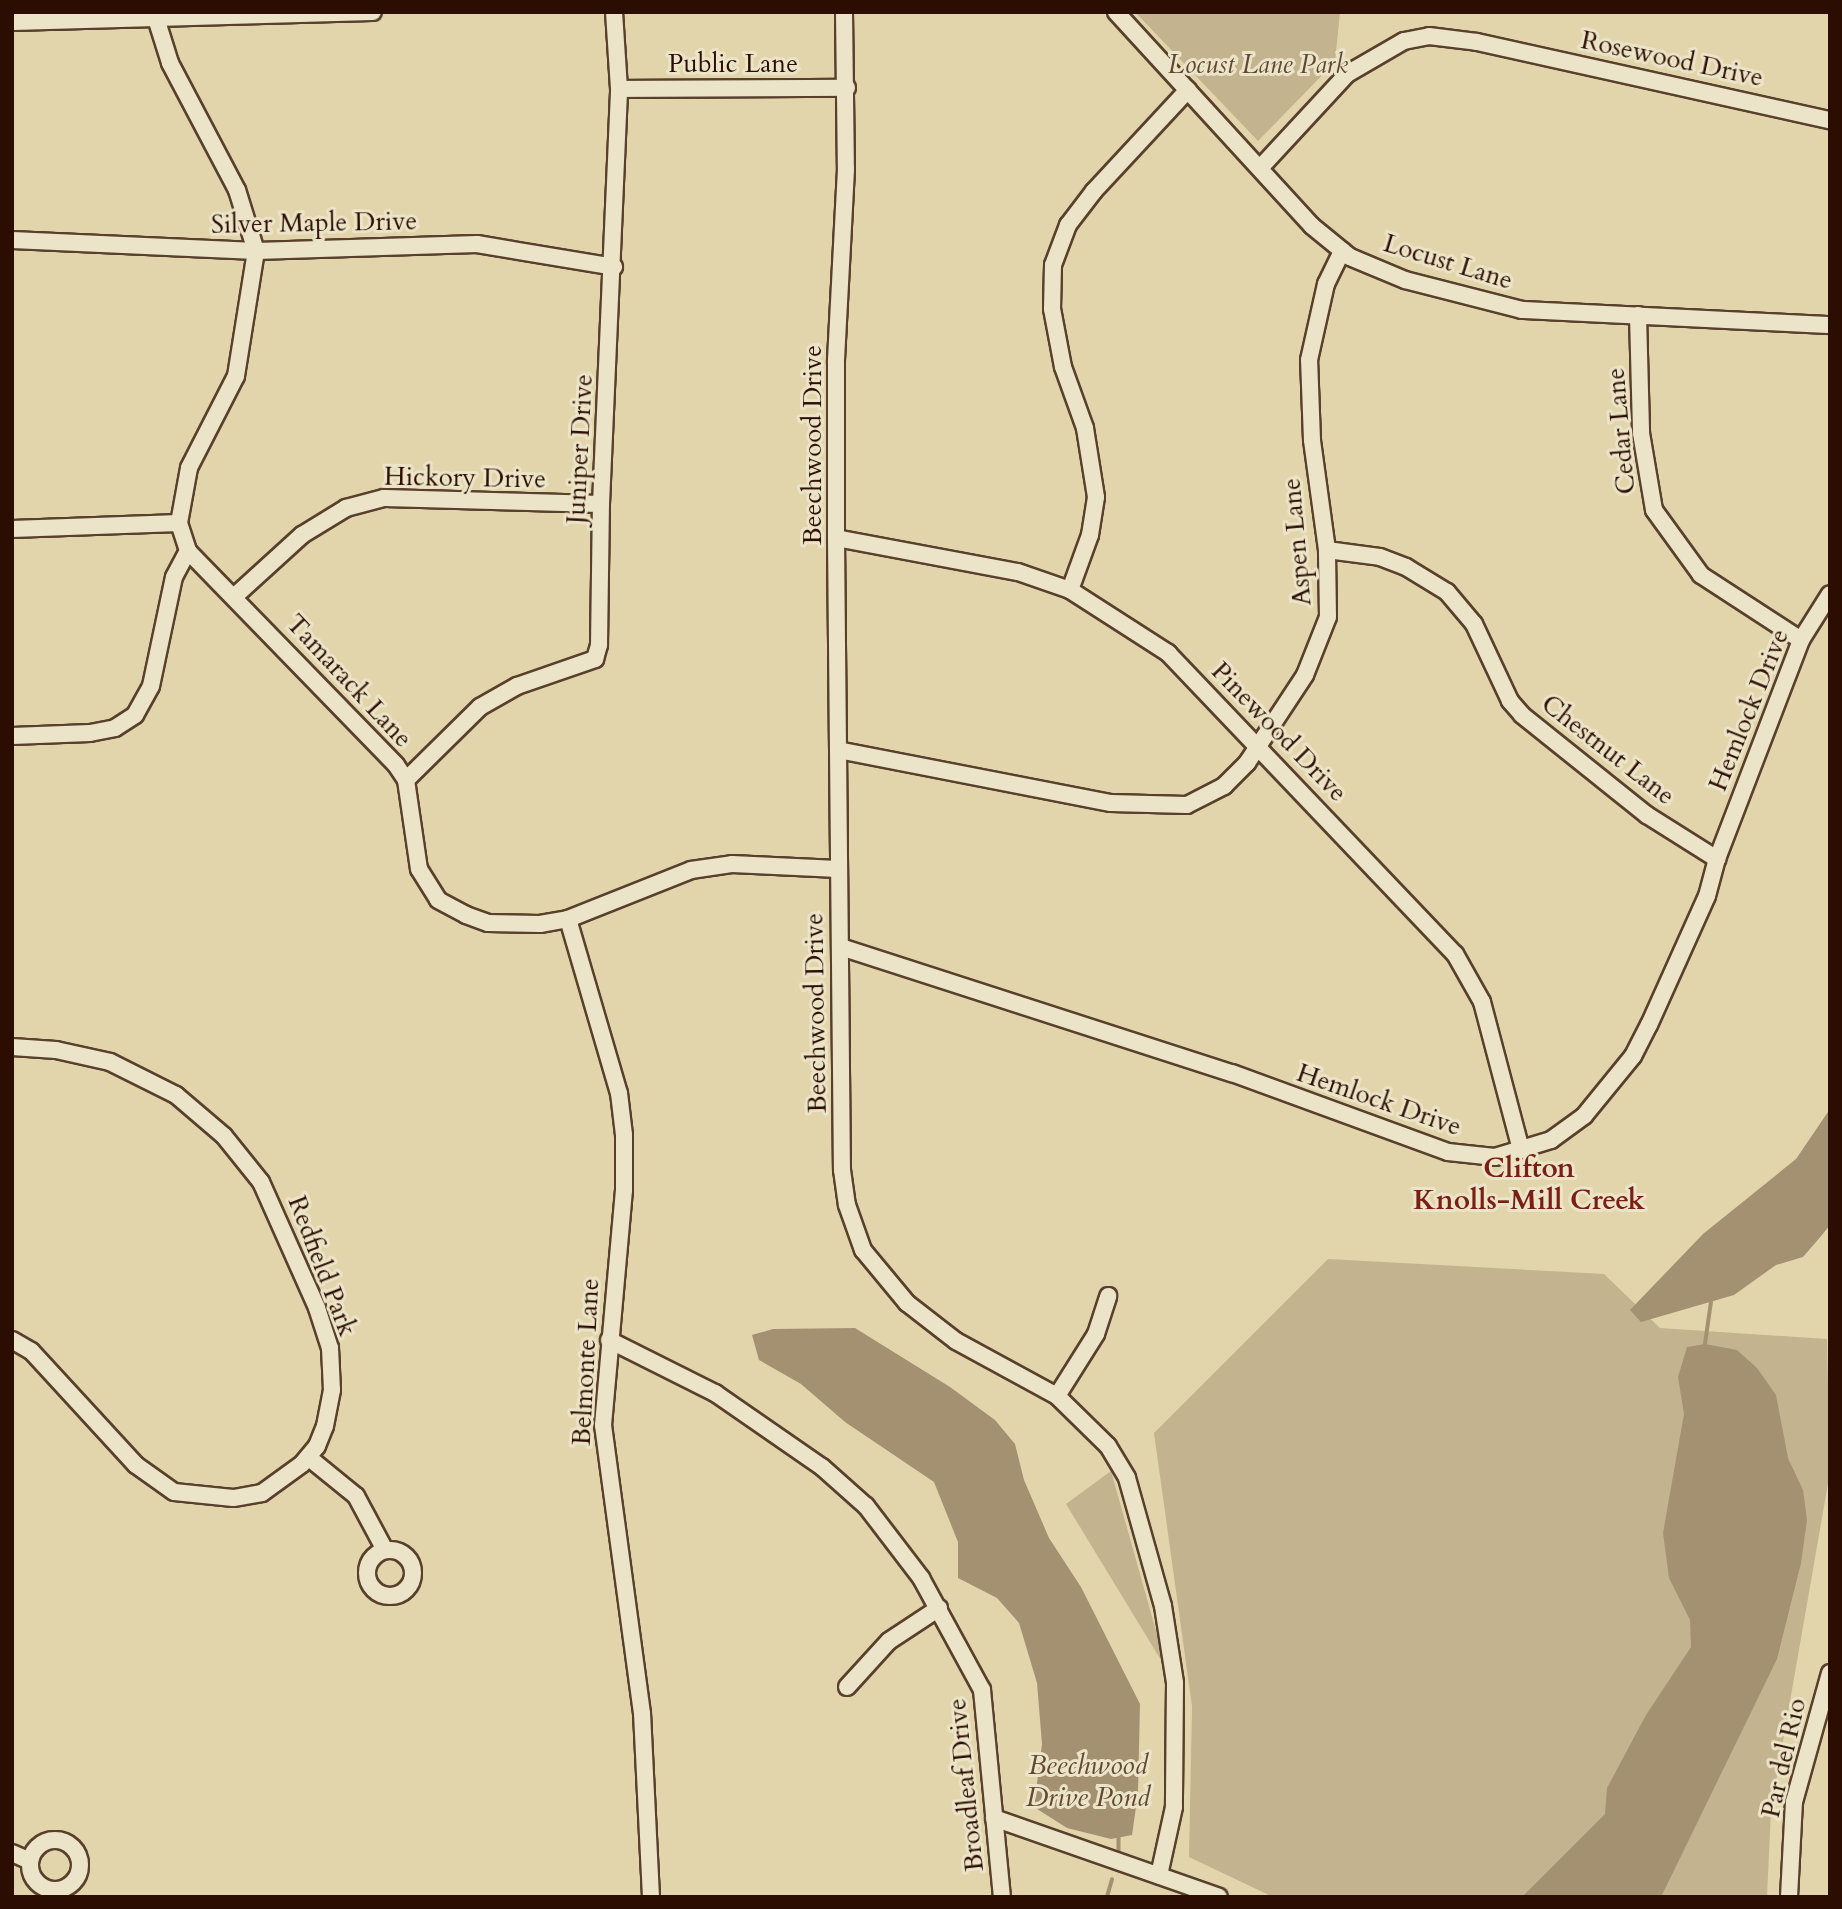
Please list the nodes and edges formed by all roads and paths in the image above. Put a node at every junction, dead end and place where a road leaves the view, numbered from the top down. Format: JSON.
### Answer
{"nodes":[{"id":1,"x":373,"y":12,"type":"edge"},
{"id":2,"x":614,"y":12,"type":"edge"},
{"id":3,"x":844,"y":12,"type":"edge"},
{"id":4,"x":1116,"y":12,"type":"edge"},
{"id":5,"x":155,"y":15,"type":"junction"},
{"id":6,"x":12,"y":22,"type":"edge"},
{"id":7,"x":847,"y":88,"type":"junction"},
{"id":8,"x":619,"y":89,"type":"junction"},
{"id":9,"x":1188,"y":90,"type":"junction"},
{"id":10,"x":1830,"y":120,"type":"edge"},
{"id":11,"x":1261,"y":167,"type":"junction"},
{"id":12,"x":12,"y":240,"type":"edge"},
{"id":13,"x":256,"y":251,"type":"junction"},
{"id":14,"x":1342,"y":251,"type":"junction"},
{"id":15,"x":614,"y":267,"type":"junction"},
{"id":16,"x":1638,"y":316,"type":"junction"},
{"id":17,"x":1830,"y":325,"type":"edge"},
{"id":18,"x":601,"y":504,"type":"junction"},
{"id":19,"x":179,"y":523,"type":"junction"},
{"id":20,"x":12,"y":529,"type":"edge"},
{"id":21,"x":836,"y":538,"type":"junction"},
{"id":22,"x":1327,"y":550,"type":"junction"},
{"id":23,"x":188,"y":551,"type":"junction"},
{"id":24,"x":1070,"y":590,"type":"junction"},
{"id":25,"x":1830,"y":594,"type":"edge"},
{"id":26,"x":235,"y":596,"type":"junction"},
{"id":27,"x":1801,"y":640,"type":"junction"},
{"id":28,"x":12,"y":736,"type":"edge"},
{"id":29,"x":1257,"y":747,"type":"junction"},
{"id":30,"x":838,"y":750,"type":"junction"},
{"id":31,"x":406,"y":780,"type":"junction"},
{"id":32,"x":1717,"y":859,"type":"junction"},
{"id":33,"x":838,"y":869,"type":"junction"},
{"id":34,"x":568,"y":919,"type":"junction"},
{"id":35,"x":841,"y":947,"type":"junction"},
{"id":36,"x":12,"y":1047,"type":"edge"},
{"id":37,"x":1521,"y":1150,"type":"junction"},
{"id":38,"x":1108,"y":1296,"type":"dead end"},
{"id":39,"x":12,"y":1340,"type":"edge"},
{"id":40,"x":609,"y":1340,"type":"junction"},
{"id":41,"x":1057,"y":1396,"type":"junction"},
{"id":42,"x":308,"y":1457,"type":"junction"},
{"id":43,"x":385,"y":1550,"type":"dead end"},
{"id":44,"x":939,"y":1608,"type":"junction"},
{"id":45,"x":1830,"y":1673,"type":"edge"},
{"id":46,"x":847,"y":1687,"type":"dead end"},
{"id":47,"x":994,"y":1818,"type":"junction"},
{"id":48,"x":12,"y":1853,"type":"edge"},
{"id":49,"x":30,"y":1861,"type":"dead end"},
{"id":50,"x":1159,"y":1875,"type":"junction"},
{"id":51,"x":651,"y":1897,"type":"edge"},
{"id":52,"x":1002,"y":1897,"type":"edge"},
{"id":53,"x":1219,"y":1897,"type":"edge"},
{"id":54,"x":1789,"y":1897,"type":"edge"}],
"edges":[{"from":1,"to":5,"type":"street"},
{"from":2,"to":8,"type":"street","name":"Juniper Drive"},
{"from":3,"to":7,"type":"street","name":"Beechwood Drive"},
{"from":4,"to":9,"type":"street","name":"Locust Lane"},
{"from":5,"to":6,"type":"street"},
{"from":5,"to":13,"type":"street"},
{"from":7,"to":8,"type":"street","name":"Public Lane"},
{"from":7,"to":21,"type":"street","name":"Beechwood Drive"},
{"from":8,"to":15,"type":"street","name":"Juniper Drive"},
{"from":9,"to":11,"type":"street","name":"Locust Lane"},
{"from":9,"to":24,"type":"street"},
{"from":10,"to":11,"type":"street","name":"Rosewood Drive"},
{"from":11,"to":14,"type":"street","name":"Locust Lane"},
{"from":12,"to":13,"type":"street","name":"Silver Maple Drive"},
{"from":13,"to":15,"type":"street","name":"Silver Maple Drive"},
{"from":13,"to":19,"type":"street"},
{"from":14,"to":16,"type":"street","name":"Locust Lane"},
{"from":14,"to":22,"type":"street","name":"Aspen Lane"},
{"from":15,"to":18,"type":"street","name":"Juniper Drive"},
{"from":16,"to":17,"type":"street","name":"Locust Lane"},
{"from":16,"to":27,"type":"street","name":"Cedar Lane"},
{"from":18,"to":26,"type":"street","name":"Hickory Drive"},
{"from":18,"to":31,"type":"street","name":"Juniper Drive"},
{"from":19,"to":20,"type":"street"},
{"from":19,"to":23,"type":"street","name":"Tamarack Lane"},
{"from":21,"to":24,"type":"street","name":"Pinewood Drive"},
{"from":21,"to":30,"type":"street","name":"Beechwood Drive"},
{"from":22,"to":29,"type":"street","name":"Aspen Lane"},
{"from":22,"to":32,"type":"street","name":"Chestnut Lane"},
{"from":23,"to":26,"type":"street","name":"Tamarack Lane"},
{"from":23,"to":28,"type":"street"},
{"from":24,"to":29,"type":"street","name":"Pinewood Drive"},
{"from":25,"to":27,"type":"street","name":"Hemlock Drive"},
{"from":26,"to":31,"type":"street","name":"Tamarack Lane"},
{"from":27,"to":32,"type":"street","name":"Hemlock Drive"},
{"from":29,"to":30,"type":"street","name":"Aspen Lane"},
{"from":29,"to":37,"type":"street","name":"Pinewood Drive"},
{"from":30,"to":33,"type":"street","name":"Beechwood Drive"},
{"from":31,"to":34,"type":"street","name":"Tamarack Lane"},
{"from":32,"to":37,"type":"street","name":"Hemlock Drive"},
{"from":33,"to":34,"type":"street","name":"Tamarack Lane"},
{"from":33,"to":35,"type":"street","name":"Beechwood Drive"},
{"from":34,"to":40,"type":"street","name":"Belmonte Lane"},
{"from":35,"to":37,"type":"street","name":"Hemlock Drive"},
{"from":35,"to":41,"type":"street","name":"Beechwood Drive"},
{"from":36,"to":42,"type":"street","name":"Redfield Park"},
{"from":38,"to":41,"type":"street"},
{"from":39,"to":42,"type":"street","name":"Redfield Park"},
{"from":40,"to":44,"type":"street","name":"Broadleaf Drive"},
{"from":40,"to":51,"type":"street","name":"Belmonte Lane"},
{"from":41,"to":50,"type":"street","name":"Beechwood Drive"},
{"from":42,"to":43,"type":"street"},
{"from":44,"to":46,"type":"street"},
{"from":44,"to":47,"type":"street","name":"Broadleaf Drive"},
{"from":45,"to":54,"type":"street","name":"Par del Rio"},
{"from":47,"to":50,"type":"street"},
{"from":47,"to":52,"type":"street","name":"Broadleaf Drive"},
{"from":48,"to":49,"type":"street"},
{"from":50,"to":53,"type":"street"}]}
